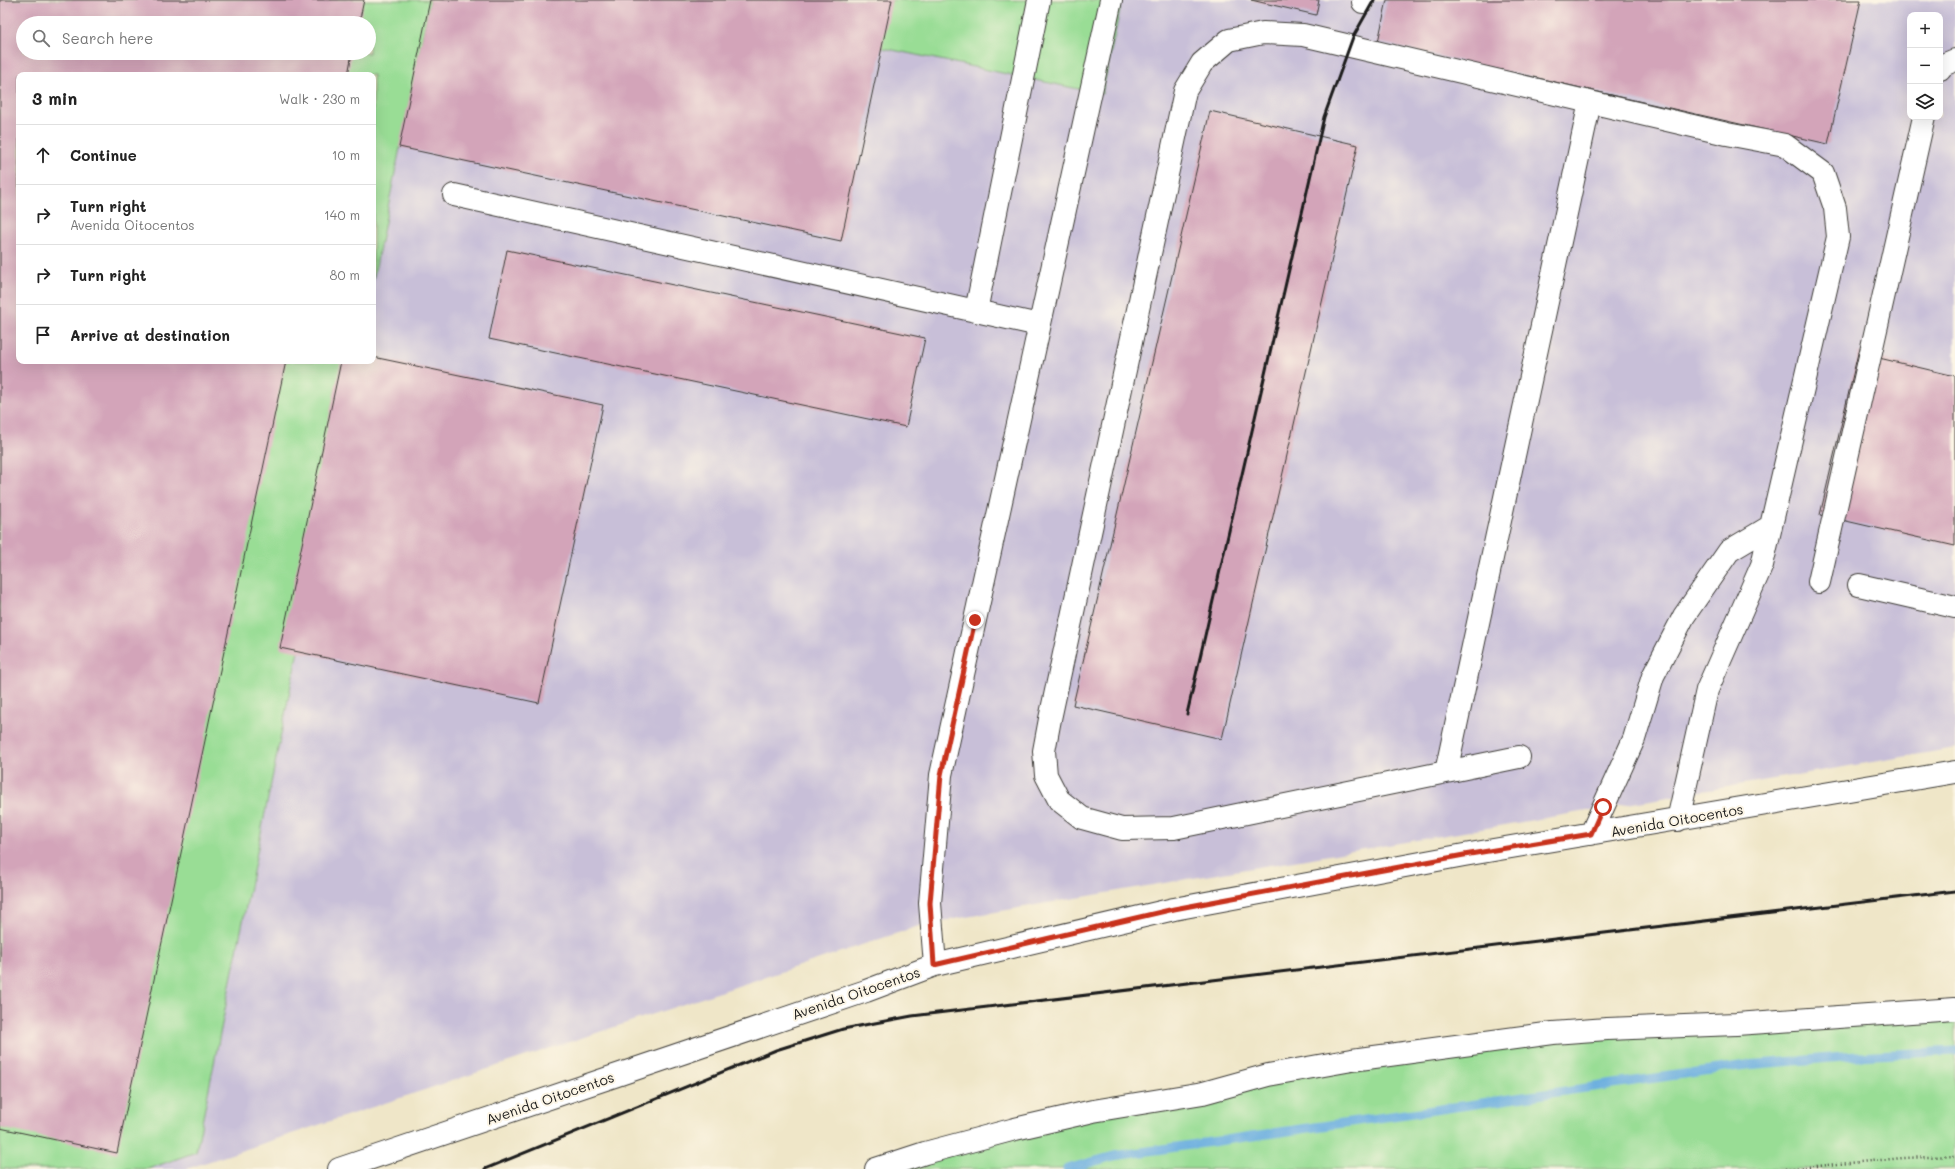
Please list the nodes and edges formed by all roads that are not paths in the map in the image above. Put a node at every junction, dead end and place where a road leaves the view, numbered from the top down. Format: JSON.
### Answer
{"nodes":[{"id":1,"x":1039,"y":0,"type":"edge"},
{"id":2,"x":1110,"y":0,"type":"edge"},
{"id":3,"x":1955,"y":60,"type":"edge"},
{"id":4,"x":1943,"y":65,"type":"edge"},
{"id":5,"x":1590,"y":102,"type":"junction"},
{"id":6,"x":1923,"y":120,"type":"edge"},
{"id":7,"x":454,"y":195,"type":"dead end"},
{"id":8,"x":976,"y":311,"type":"junction"},
{"id":9,"x":1040,"y":325,"type":"junction"},
{"id":10,"x":1771,"y":526,"type":"junction"},
{"id":11,"x":1819,"y":582,"type":"dead end"},
{"id":12,"x":1859,"y":586,"type":"dead end"},
{"id":13,"x":1955,"y":607,"type":"edge"},
{"id":14,"x":1520,"y":757,"type":"dead end"},
{"id":15,"x":1446,"y":772,"type":"junction"},
{"id":16,"x":1955,"y":772,"type":"edge"},
{"id":17,"x":1678,"y":820,"type":"junction"},
{"id":18,"x":1591,"y":834,"type":"junction"},
{"id":19,"x":934,"y":965,"type":"junction"},
{"id":20,"x":1955,"y":1009,"type":"edge"},
{"id":21,"x":339,"y":1169,"type":"edge"},
{"id":22,"x":876,"y":1169,"type":"edge"}],
"edges":[{"from":1,"to":8,"type":"street"},
{"from":2,"to":9,"type":"street"},
{"from":3,"to":4,"type":"street"},
{"from":5,"to":10,"type":"street"},
{"from":5,"to":15,"type":"street"},
{"from":5,"to":15,"type":"street"},
{"from":6,"to":11,"type":"street"},
{"from":7,"to":8,"type":"street"},
{"from":8,"to":9,"type":"street"},
{"from":9,"to":19,"type":"street"},
{"from":10,"to":17,"type":"street"},
{"from":10,"to":18,"type":"street"},
{"from":12,"to":13,"type":"street"},
{"from":14,"to":15,"type":"street"},
{"from":16,"to":17,"type":"street","name":"Avenida Oitocentos"},
{"from":17,"to":18,"type":"street","name":"Avenida Oitocentos"},
{"from":18,"to":19,"type":"street","name":"Avenida Oitocentos"},
{"from":19,"to":21,"type":"street","name":"Avenida Oitocentos"},
{"from":20,"to":22,"type":"street"}]}
